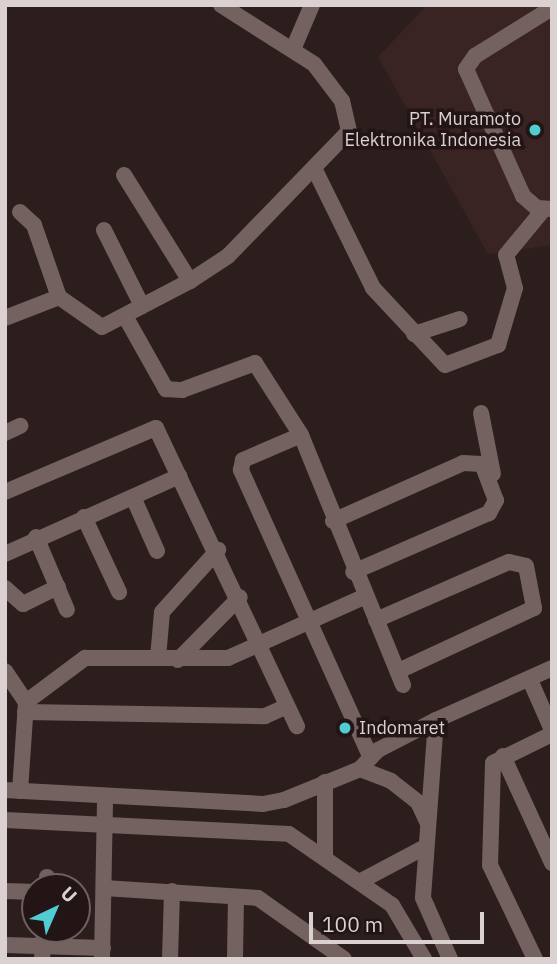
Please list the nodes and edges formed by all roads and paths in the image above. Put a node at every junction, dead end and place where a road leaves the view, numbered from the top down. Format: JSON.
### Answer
{"nodes":[{"id":1,"x":221,"y":5,"type":"edge"},
{"id":2,"x":312,"y":5,"type":"edge"},
{"id":3,"x":552,"y":8,"type":"edge"},
{"id":4,"x":294,"y":47,"type":"junction"},
{"id":5,"x":314,"y":168,"type":"junction"},
{"id":6,"x":124,"y":176,"type":"dead end"},
{"id":7,"x":548,"y":209,"type":"edge"},
{"id":8,"x":20,"y":212,"type":"dead end"},
{"id":9,"x":104,"y":230,"type":"dead end"},
{"id":10,"x":190,"y":281,"type":"junction"},
{"id":11,"x":60,"y":297,"type":"junction"},
{"id":12,"x":142,"y":306,"type":"junction"},
{"id":13,"x":125,"y":316,"type":"junction"},
{"id":14,"x":5,"y":318,"type":"edge"},
{"id":15,"x":460,"y":318,"type":"dead end"},
{"id":16,"x":414,"y":334,"type":"junction"},
{"id":17,"x":481,"y":413,"type":"dead end"},
{"id":18,"x":300,"y":435,"type":"junction"},
{"id":19,"x":179,"y":476,"type":"junction"},
{"id":20,"x":488,"y":482,"type":"junction"},
{"id":21,"x":5,"y":492,"type":"edge"},
{"id":22,"x":133,"y":497,"type":"junction"},
{"id":23,"x":84,"y":517,"type":"junction"},
{"id":24,"x":333,"y":521,"type":"junction"},
{"id":25,"x":36,"y":537,"type":"junction"},
{"id":26,"x":218,"y":550,"type":"junction"},
{"id":27,"x":157,"y":551,"type":"dead end"},
{"id":28,"x":5,"y":554,"type":"edge"},
{"id":29,"x":353,"y":572,"type":"junction"},
{"id":30,"x":58,"y":587,"type":"junction"},
{"id":31,"x":5,"y":588,"type":"edge"},
{"id":32,"x":119,"y":592,"type":"dead end"},
{"id":33,"x":240,"y":597,"type":"junction"},
{"id":34,"x":364,"y":597,"type":"junction"},
{"id":35,"x":67,"y":610,"type":"dead end"},
{"id":36,"x":306,"y":620,"type":"junction"},
{"id":37,"x":376,"y":620,"type":"junction"},
{"id":38,"x":261,"y":641,"type":"junction"},
{"id":39,"x":158,"y":659,"type":"junction"},
{"id":40,"x":178,"y":660,"type":"junction"},
{"id":41,"x":552,"y":668,"type":"edge"},
{"id":42,"x":5,"y":671,"type":"edge"},
{"id":43,"x":530,"y":680,"type":"junction"},
{"id":44,"x":287,"y":706,"type":"junction"},
{"id":45,"x":26,"y":707,"type":"junction"},
{"id":46,"x":436,"y":720,"type":"junction"},
{"id":47,"x":298,"y":726,"type":"dead end"},
{"id":48,"x":552,"y":732,"type":"edge"},
{"id":49,"x":503,"y":756,"type":"junction"},
{"id":50,"x":365,"y":762,"type":"junction"},
{"id":51,"x":325,"y":782,"type":"junction"},
{"id":52,"x":13,"y":790,"type":"edge"},
{"id":53,"x":105,"y":796,"type":"junction"},
{"id":54,"x":5,"y":820,"type":"edge"},
{"id":55,"x":428,"y":821,"type":"junction"},
{"id":56,"x":104,"y":825,"type":"junction"},
{"id":57,"x":425,"y":847,"type":"junction"},
{"id":58,"x":325,"y":856,"type":"junction"},
{"id":59,"x":552,"y":863,"type":"edge"},
{"id":60,"x":361,"y":881,"type":"junction"},
{"id":61,"x":104,"y":888,"type":"junction"},
{"id":62,"x":172,"y":891,"type":"junction"},
{"id":63,"x":236,"y":897,"type":"junction"},
{"id":64,"x":5,"y":945,"type":"edge"},
{"id":65,"x":42,"y":952,"type":"edge"},
{"id":66,"x":102,"y":953,"type":"edge"},
{"id":67,"x":240,"y":957,"type":"edge"},
{"id":68,"x":170,"y":959,"type":"edge"},
{"id":69,"x":344,"y":959,"type":"edge"},
{"id":70,"x":424,"y":959,"type":"edge"},
{"id":71,"x":450,"y":959,"type":"edge"},
{"id":72,"x":535,"y":959,"type":"edge"}],
"edges":[{"from":1,"to":4,"type":"street"},
{"from":2,"to":4,"type":"street"},
{"from":3,"to":7,"type":"street"},
{"from":4,"to":5,"type":"street"},
{"from":5,"to":10,"type":"street"},
{"from":5,"to":16,"type":"street"},
{"from":6,"to":10,"type":"street"},
{"from":7,"to":16,"type":"street"},
{"from":8,"to":11,"type":"street"},
{"from":9,"to":12,"type":"street"},
{"from":10,"to":12,"type":"street"},
{"from":11,"to":13,"type":"street"},
{"from":11,"to":14,"type":"street"},
{"from":12,"to":13,"type":"street"},
{"from":13,"to":18,"type":"street"},
{"from":15,"to":16,"type":"street"},
{"from":17,"to":20,"type":"street"},
{"from":18,"to":24,"type":"street"},
{"from":18,"to":36,"type":"street"},
{"from":19,"to":21,"type":"street"},
{"from":19,"to":22,"type":"street"},
{"from":19,"to":26,"type":"street"},
{"from":20,"to":24,"type":"street"},
{"from":20,"to":29,"type":"street"},
{"from":22,"to":23,"type":"street"},
{"from":22,"to":27,"type":"street"},
{"from":23,"to":25,"type":"street"},
{"from":23,"to":32,"type":"street"},
{"from":24,"to":29,"type":"street"},
{"from":25,"to":28,"type":"street"},
{"from":25,"to":30,"type":"street"},
{"from":26,"to":33,"type":"street"},
{"from":26,"to":39,"type":"street"},
{"from":29,"to":34,"type":"street"},
{"from":30,"to":31,"type":"street"},
{"from":30,"to":35,"type":"street"},
{"from":33,"to":38,"type":"street"},
{"from":33,"to":40,"type":"street"},
{"from":34,"to":36,"type":"street"},
{"from":34,"to":37,"type":"street"},
{"from":36,"to":38,"type":"street"},
{"from":36,"to":50,"type":"street"},
{"from":37,"to":37,"type":"street"},
{"from":38,"to":40,"type":"street"},
{"from":38,"to":44,"type":"street"},
{"from":39,"to":40,"type":"street"},
{"from":39,"to":45,"type":"street"},
{"from":41,"to":43,"type":"street"},
{"from":42,"to":45,"type":"street"},
{"from":43,"to":46,"type":"street"},
{"from":43,"to":48,"type":"street"},
{"from":44,"to":45,"type":"street"},
{"from":44,"to":47,"type":"street"},
{"from":45,"to":52,"type":"street"},
{"from":46,"to":50,"type":"street"},
{"from":46,"to":55,"type":"street"},
{"from":48,"to":49,"type":"street"},
{"from":49,"to":59,"type":"street"},
{"from":49,"to":72,"type":"street"},
{"from":50,"to":51,"type":"street"},
{"from":50,"to":55,"type":"street"},
{"from":51,"to":53,"type":"street"},
{"from":51,"to":58,"type":"street"},
{"from":52,"to":53,"type":"street"},
{"from":53,"to":56,"type":"street"},
{"from":54,"to":56,"type":"street"},
{"from":55,"to":57,"type":"street"},
{"from":56,"to":58,"type":"street"},
{"from":56,"to":61,"type":"street"},
{"from":57,"to":60,"type":"street"},
{"from":57,"to":71,"type":"street"},
{"from":58,"to":60,"type":"street"},
{"from":60,"to":70,"type":"street"},
{"from":61,"to":62,"type":"street"},
{"from":61,"to":66,"type":"street"},
{"from":62,"to":63,"type":"street"},
{"from":62,"to":68,"type":"street"},
{"from":63,"to":67,"type":"street"},
{"from":63,"to":69,"type":"street"},
{"from":64,"to":65,"type":"street"},
{"from":65,"to":66,"type":"street"}]}
